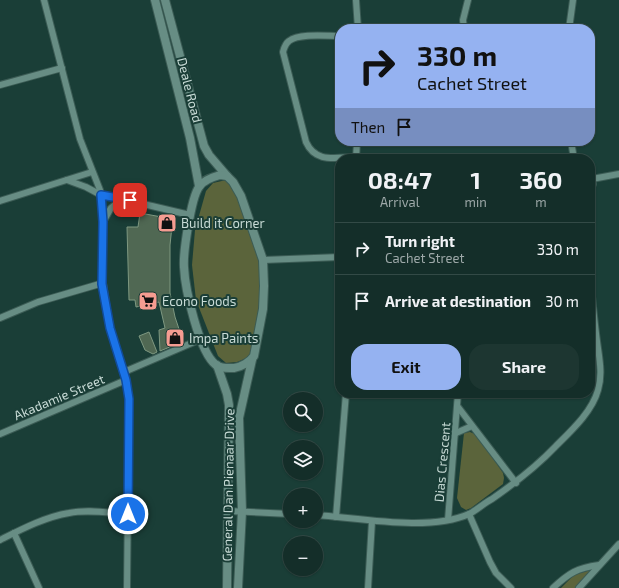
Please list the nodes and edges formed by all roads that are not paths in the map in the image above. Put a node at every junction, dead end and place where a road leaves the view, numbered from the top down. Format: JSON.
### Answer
{"nodes":[{"id":1,"x":44,"y":0,"type":"edge"},
{"id":2,"x":155,"y":0,"type":"edge"},
{"id":3,"x":165,"y":0,"type":"edge"},
{"id":4,"x":356,"y":0,"type":"edge"},
{"id":5,"x":468,"y":0,"type":"edge"},
{"id":6,"x":573,"y":0,"type":"edge"},
{"id":7,"x":358,"y":24,"type":"edge"},
{"id":8,"x":463,"y":24,"type":"edge"},
{"id":9,"x":570,"y":24,"type":"edge"},
{"id":10,"x":335,"y":36,"type":"edge"},
{"id":11,"x":62,"y":68,"type":"junction"},
{"id":12,"x":0,"y":85,"type":"edge"},
{"id":13,"x":335,"y":158,"type":"edge"},
{"id":14,"x":92,"y":172,"type":"junction"},
{"id":15,"x":619,"y":174,"type":"edge"},
{"id":16,"x":227,"y":176,"type":"junction"},
{"id":17,"x":595,"y":177,"type":"edge"},
{"id":18,"x":67,"y":180,"type":"junction"},
{"id":19,"x":199,"y":186,"type":"junction"},
{"id":20,"x":101,"y":195,"type":"junction"},
{"id":21,"x":122,"y":199,"type":"junction"},
{"id":22,"x":0,"y":201,"type":"edge"},
{"id":23,"x":190,"y":215,"type":"junction"},
{"id":24,"x":103,"y":222,"type":"junction"},
{"id":25,"x":335,"y":257,"type":"edge"},
{"id":26,"x":263,"y":260,"type":"junction"},
{"id":27,"x":185,"y":277,"type":"joint"},
{"id":28,"x":102,"y":284,"type":"junction"},
{"id":29,"x":0,"y":318,"type":"edge"},
{"id":30,"x":595,"y":331,"type":"edge"},
{"id":31,"x":201,"y":338,"type":"junction"},
{"id":32,"x":252,"y":360,"type":"junction"},
{"id":33,"x":217,"y":365,"type":"junction"},
{"id":34,"x":124,"y":372,"type":"junction"},
{"id":35,"x":126,"y":380,"type":"junction"},
{"id":36,"x":346,"y":398,"type":"edge"},
{"id":37,"x":458,"y":398,"type":"edge"},
{"id":38,"x":595,"y":398,"type":"edge"},
{"id":39,"x":595,"y":398,"type":"edge"},
{"id":40,"x":458,"y":407,"type":"junction"},
{"id":41,"x":472,"y":426,"type":"junction"},
{"id":42,"x":456,"y":433,"type":"junction"},
{"id":43,"x":0,"y":434,"type":"edge"},
{"id":44,"x":516,"y":483,"type":"junction"},
{"id":45,"x":228,"y":510,"type":"junction"},
{"id":46,"x":242,"y":511,"type":"junction"},
{"id":47,"x":128,"y":514,"type":"junction"},
{"id":48,"x":283,"y":514,"type":"edge"},
{"id":49,"x":469,"y":514,"type":"junction"},
{"id":50,"x":323,"y":515,"type":"edge"},
{"id":51,"x":336,"y":516,"type":"junction"},
{"id":52,"x":448,"y":520,"type":"junction"},
{"id":53,"x":372,"y":521,"type":"junction"},
{"id":54,"x":14,"y":533,"type":"junction"},
{"id":55,"x":0,"y":540,"type":"edge"},
{"id":56,"x":619,"y":544,"type":"edge"},
{"id":57,"x":599,"y":565,"type":"junction"},
{"id":58,"x":39,"y":588,"type":"edge"},
{"id":59,"x":127,"y":588,"type":"edge"},
{"id":60,"x":227,"y":588,"type":"edge"},
{"id":61,"x":238,"y":588,"type":"edge"},
{"id":62,"x":368,"y":588,"type":"edge"},
{"id":63,"x":511,"y":588,"type":"edge"},
{"id":64,"x":553,"y":588,"type":"edge"},
{"id":65,"x":579,"y":588,"type":"edge"}],
"edges":[{"from":1,"to":11,"type":"street"},
{"from":2,"to":19,"type":"street","name":"Deale Road"},
{"from":3,"to":16,"type":"street","name":"Deale Road"},
{"from":4,"to":7,"type":"street"},
{"from":5,"to":8,"type":"street"},
{"from":6,"to":9,"type":"street"},
{"from":10,"to":13,"type":"street"},
{"from":11,"to":12,"type":"street"},
{"from":11,"to":14,"type":"street"},
{"from":14,"to":18,"type":"street"},
{"from":14,"to":20,"type":"street"},
{"from":15,"to":17,"type":"street"},
{"from":16,"to":19,"type":"street"},
{"from":16,"to":26,"type":"street","name":"Deale Road"},
{"from":18,"to":20,"type":"street"},
{"from":18,"to":22,"type":"street"},
{"from":19,"to":23,"type":"street","name":"Deale Road"},
{"from":20,"to":21,"type":"street"},
{"from":20,"to":24,"type":"street"},
{"from":21,"to":23,"type":"street"},
{"from":21,"to":24,"type":"street"},
{"from":23,"to":27,"type":"street","name":"Deale Road"},
{"from":24,"to":28,"type":"street"},
{"from":25,"to":26,"type":"street"},
{"from":26,"to":32,"type":"street","name":"General Dan Pienaar Drive"},
{"from":27,"to":31,"type":"street","name":"General Dan Pienaar Drive"},
{"from":28,"to":29,"type":"street"},
{"from":28,"to":34,"type":"street"},
{"from":30,"to":39,"type":"street"},
{"from":31,"to":33,"type":"street","name":"General Dan Pienaar Drive"},
{"from":31,"to":34,"type":"street"},
{"from":32,"to":33,"type":"street"},
{"from":32,"to":46,"type":"street","name":"General Dan Pienaar Drive"},
{"from":33,"to":45,"type":"street","name":"General Dan Pienaar Drive"},
{"from":34,"to":35,"type":"street"},
{"from":35,"to":43,"type":"street","name":"Akadamie Street"},
{"from":35,"to":47,"type":"street"},
{"from":36,"to":51,"type":"street"},
{"from":37,"to":40,"type":"street","name":"Dias Crescent"},
{"from":38,"to":44,"type":"street"},
{"from":40,"to":41,"type":"street","name":"Dias Crescent"},
{"from":40,"to":42,"type":"street","name":"Dias Crescent"},
{"from":41,"to":42,"type":"street"},
{"from":41,"to":44,"type":"street","name":"Dias Crescent"},
{"from":42,"to":52,"type":"street","name":"Dias Crescent"},
{"from":44,"to":49,"type":"street"},
{"from":45,"to":46,"type":"street"},
{"from":45,"to":60,"type":"street","name":"General Dan Pienaar Drive"},
{"from":46,"to":48,"type":"street"},
{"from":46,"to":61,"type":"street","name":"General Dan Pienaar Drive"},
{"from":47,"to":54,"type":"street"},
{"from":47,"to":59,"type":"street"},
{"from":49,"to":52,"type":"street"},
{"from":49,"to":63,"type":"street"},
{"from":50,"to":51,"type":"street"},
{"from":51,"to":53,"type":"street"},
{"from":52,"to":53,"type":"street"},
{"from":53,"to":62,"type":"street"},
{"from":54,"to":55,"type":"street"},
{"from":54,"to":58,"type":"street"},
{"from":56,"to":57,"type":"street"},
{"from":57,"to":64,"type":"street"},
{"from":57,"to":65,"type":"street"}]}
